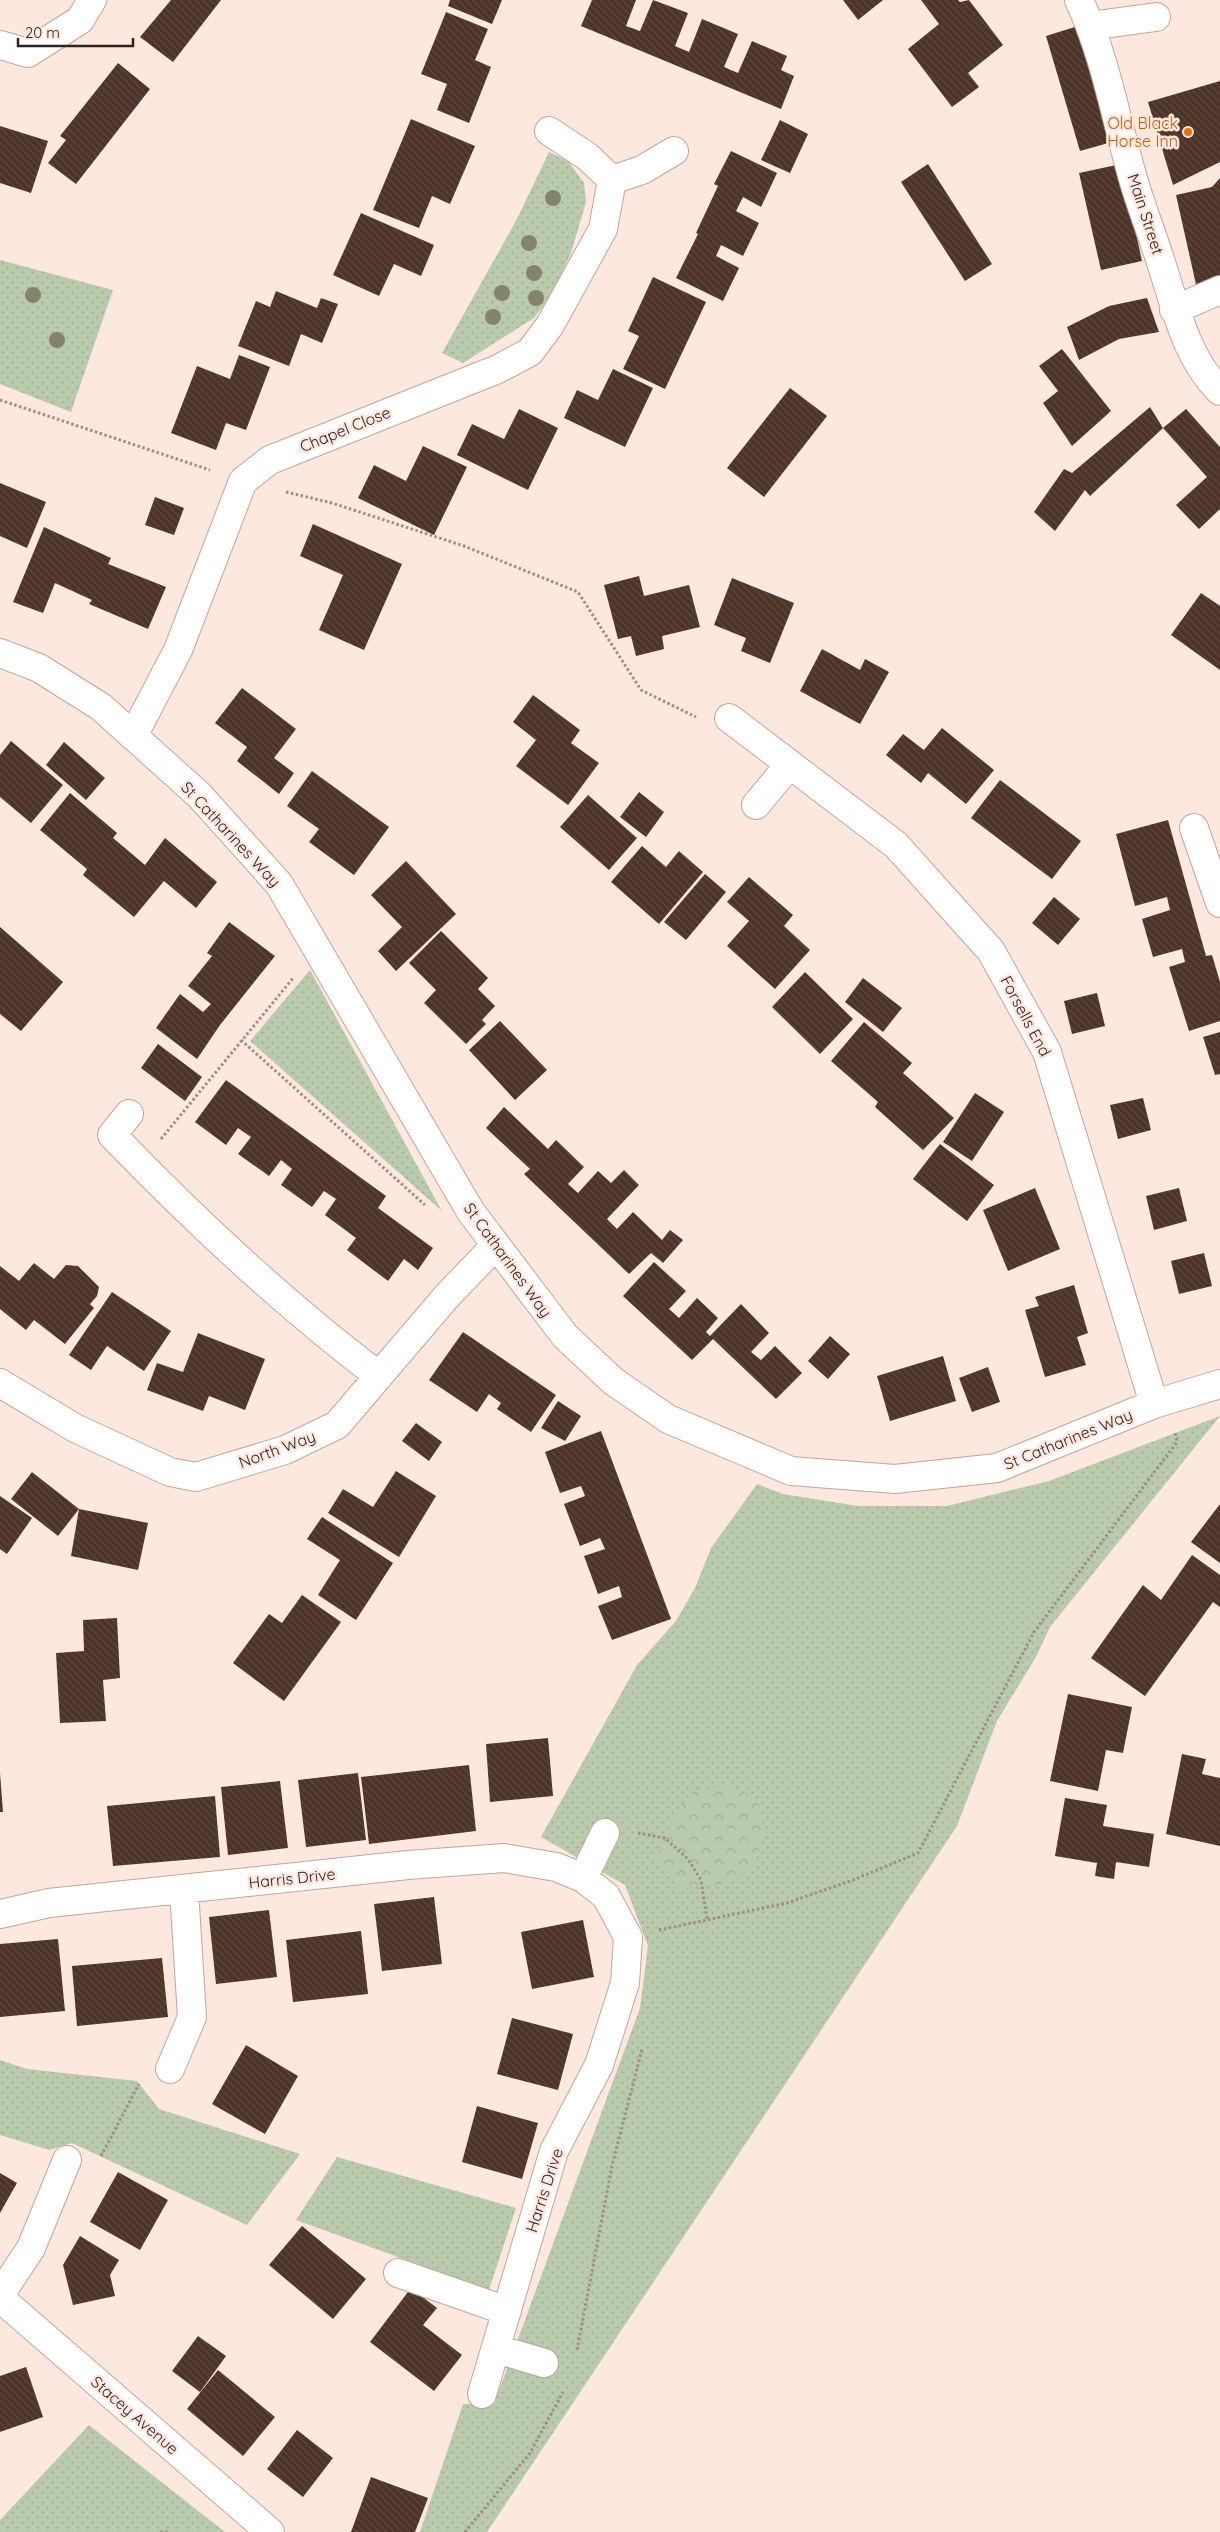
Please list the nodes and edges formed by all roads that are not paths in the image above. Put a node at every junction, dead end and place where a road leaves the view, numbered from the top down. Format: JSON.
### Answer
{"nodes":[{"id":1,"x":92,"y":0,"type":"edge"},
{"id":2,"x":1088,"y":10,"type":"edge"},
{"id":3,"x":1156,"y":17,"type":"dead end"},
{"id":4,"x":0,"y":45,"type":"edge"},
{"id":5,"x":549,"y":131,"type":"dead end"},
{"id":6,"x":674,"y":151,"type":"dead end"},
{"id":7,"x":612,"y":180,"type":"junction"},
{"id":8,"x":1220,"y":290,"type":"edge"},
{"id":9,"x":1174,"y":310,"type":"junction"},
{"id":10,"x":1220,"y":391,"type":"edge"},
{"id":11,"x":0,"y":653,"type":"edge"},
{"id":12,"x":729,"y":718,"type":"road end"},
{"id":13,"x":133,"y":736,"type":"junction"},
{"id":14,"x":790,"y":764,"type":"junction"},
{"id":15,"x":756,"y":805,"type":"dead end"},
{"id":16,"x":1194,"y":828,"type":"dead end"},
{"id":17,"x":1220,"y":903,"type":"edge"},
{"id":18,"x":129,"y":1114,"type":"dead end"},
{"id":19,"x":495,"y":1246,"type":"junction"},
{"id":20,"x":379,"y":1376,"type":"junction"},
{"id":21,"x":0,"y":1384,"type":"edge"},
{"id":22,"x":1220,"y":1384,"type":"edge"},
{"id":23,"x":1161,"y":1402,"type":"junction"},
{"id":24,"x":605,"y":1832,"type":"road end"},
{"id":25,"x":583,"y":1878,"type":"junction"},
{"id":26,"x":184,"y":1890,"type":"junction"},
{"id":27,"x":0,"y":1914,"type":"edge"},
{"id":28,"x":170,"y":2068,"type":"dead end"},
{"id":29,"x":67,"y":2160,"type":"dead end"},
{"id":30,"x":398,"y":2273,"type":"dead end"},
{"id":31,"x":0,"y":2295,"type":"edge"},
{"id":32,"x":0,"y":2298,"type":"edge"},
{"id":33,"x":507,"y":2311,"type":"junction"},
{"id":34,"x":497,"y":2349,"type":"junction"},
{"id":35,"x":544,"y":2363,"type":"dead end"},
{"id":36,"x":482,"y":2394,"type":"dead end"},
{"id":37,"x":270,"y":2532,"type":"edge"}],
"edges":[{"from":1,"to":4,"type":"street"},
{"from":2,"to":3,"type":"street"},
{"from":2,"to":9,"type":"street","name":"Main Street"},
{"from":5,"to":7,"type":"street"},
{"from":6,"to":7,"type":"street"},
{"from":7,"to":13,"type":"street","name":"Chapel Close"},
{"from":8,"to":9,"type":"street"},
{"from":9,"to":10,"type":"street","name":"Main Street"},
{"from":11,"to":13,"type":"street","name":"St Catharines Way"},
{"from":12,"to":14,"type":"street","name":"Forsells End"},
{"from":13,"to":19,"type":"street","name":"St Catharines Way"},
{"from":14,"to":15,"type":"street"},
{"from":14,"to":23,"type":"street","name":"Forsells End"},
{"from":16,"to":17,"type":"street"},
{"from":18,"to":20,"type":"street"},
{"from":19,"to":20,"type":"street","name":"North Way"},
{"from":19,"to":23,"type":"street","name":"St Catharines Way"},
{"from":20,"to":21,"type":"street","name":"North Way"},
{"from":22,"to":23,"type":"street","name":"St Catharines Way"},
{"from":24,"to":25,"type":"street"},
{"from":25,"to":26,"type":"street","name":"Harris Drive"},
{"from":25,"to":33,"type":"street","name":"Harris Drive"},
{"from":26,"to":27,"type":"street","name":"Harris Drive"},
{"from":26,"to":28,"type":"street"},
{"from":29,"to":31,"type":"street"},
{"from":30,"to":33,"type":"street"},
{"from":32,"to":37,"type":"street","name":"Stacey Avenue"},
{"from":33,"to":34,"type":"street","name":"Harris Drive"},
{"from":34,"to":35,"type":"street"},
{"from":34,"to":36,"type":"street","name":"Harris Drive"}]}
